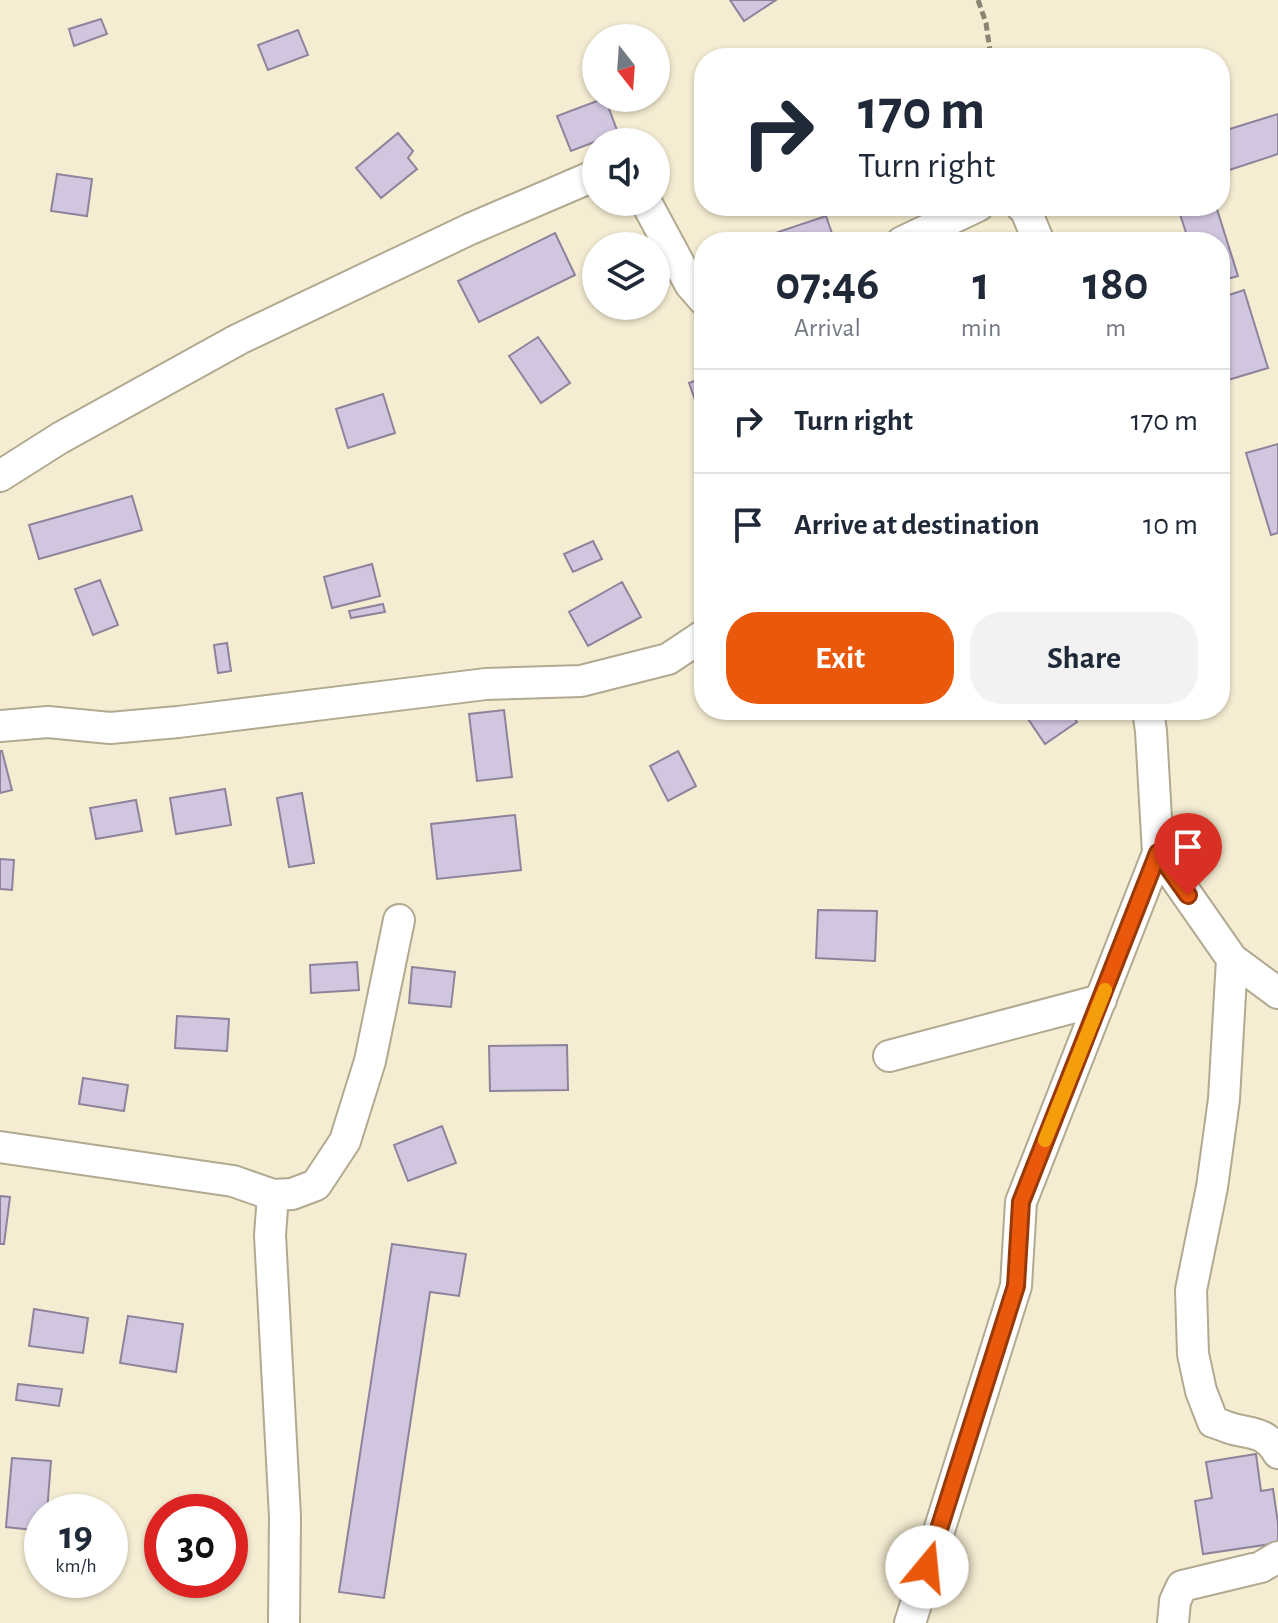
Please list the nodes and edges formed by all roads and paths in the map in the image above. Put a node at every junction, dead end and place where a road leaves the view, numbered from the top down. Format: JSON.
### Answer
{"nodes":[{"id":1,"x":978,"y":0,"type":"edge"},
{"id":2,"x":990,"y":48,"type":"edge"},
{"id":3,"x":582,"y":181,"type":"edge"},
{"id":4,"x":654,"y":216,"type":"edge"},
{"id":5,"x":957,"y":216,"type":"edge"},
{"id":6,"x":923,"y":232,"type":"edge"},
{"id":7,"x":694,"y":289,"type":"edge"},
{"id":8,"x":0,"y":476,"type":"edge"},
{"id":9,"x":694,"y":642,"type":"edge"},
{"id":10,"x":1149,"y":720,"type":"edge"},
{"id":11,"x":0,"y":726,"type":"edge"},
{"id":12,"x":1158,"y":853,"type":"junction"},
{"id":13,"x":399,"y":920,"type":"dead end"},
{"id":14,"x":1232,"y":959,"type":"junction"},
{"id":15,"x":1278,"y":993,"type":"edge"},
{"id":16,"x":1101,"y":1000,"type":"junction"},
{"id":17,"x":889,"y":1056,"type":"dead end"},
{"id":18,"x":0,"y":1147,"type":"edge"},
{"id":19,"x":273,"y":1195,"type":"junction"},
{"id":20,"x":1278,"y":1453,"type":"edge"},
{"id":21,"x":1278,"y":1557,"type":"edge"},
{"id":22,"x":284,"y":1623,"type":"edge"},
{"id":23,"x":910,"y":1623,"type":"edge"},
{"id":24,"x":1173,"y":1623,"type":"edge"}],
"edges":[{"from":1,"to":2,"type":"path"},
{"from":3,"to":8,"type":"street"},
{"from":4,"to":7,"type":"street"},
{"from":5,"to":6,"type":"street"},
{"from":9,"to":11,"type":"street"},
{"from":10,"to":12,"type":"street"},
{"from":12,"to":14,"type":"street"},
{"from":12,"to":16,"type":"street"},
{"from":13,"to":19,"type":"street"},
{"from":14,"to":15,"type":"street"},
{"from":14,"to":20,"type":"street"},
{"from":16,"to":17,"type":"street"},
{"from":16,"to":23,"type":"street"},
{"from":18,"to":19,"type":"street"},
{"from":19,"to":22,"type":"street"},
{"from":21,"to":24,"type":"street"}]}
